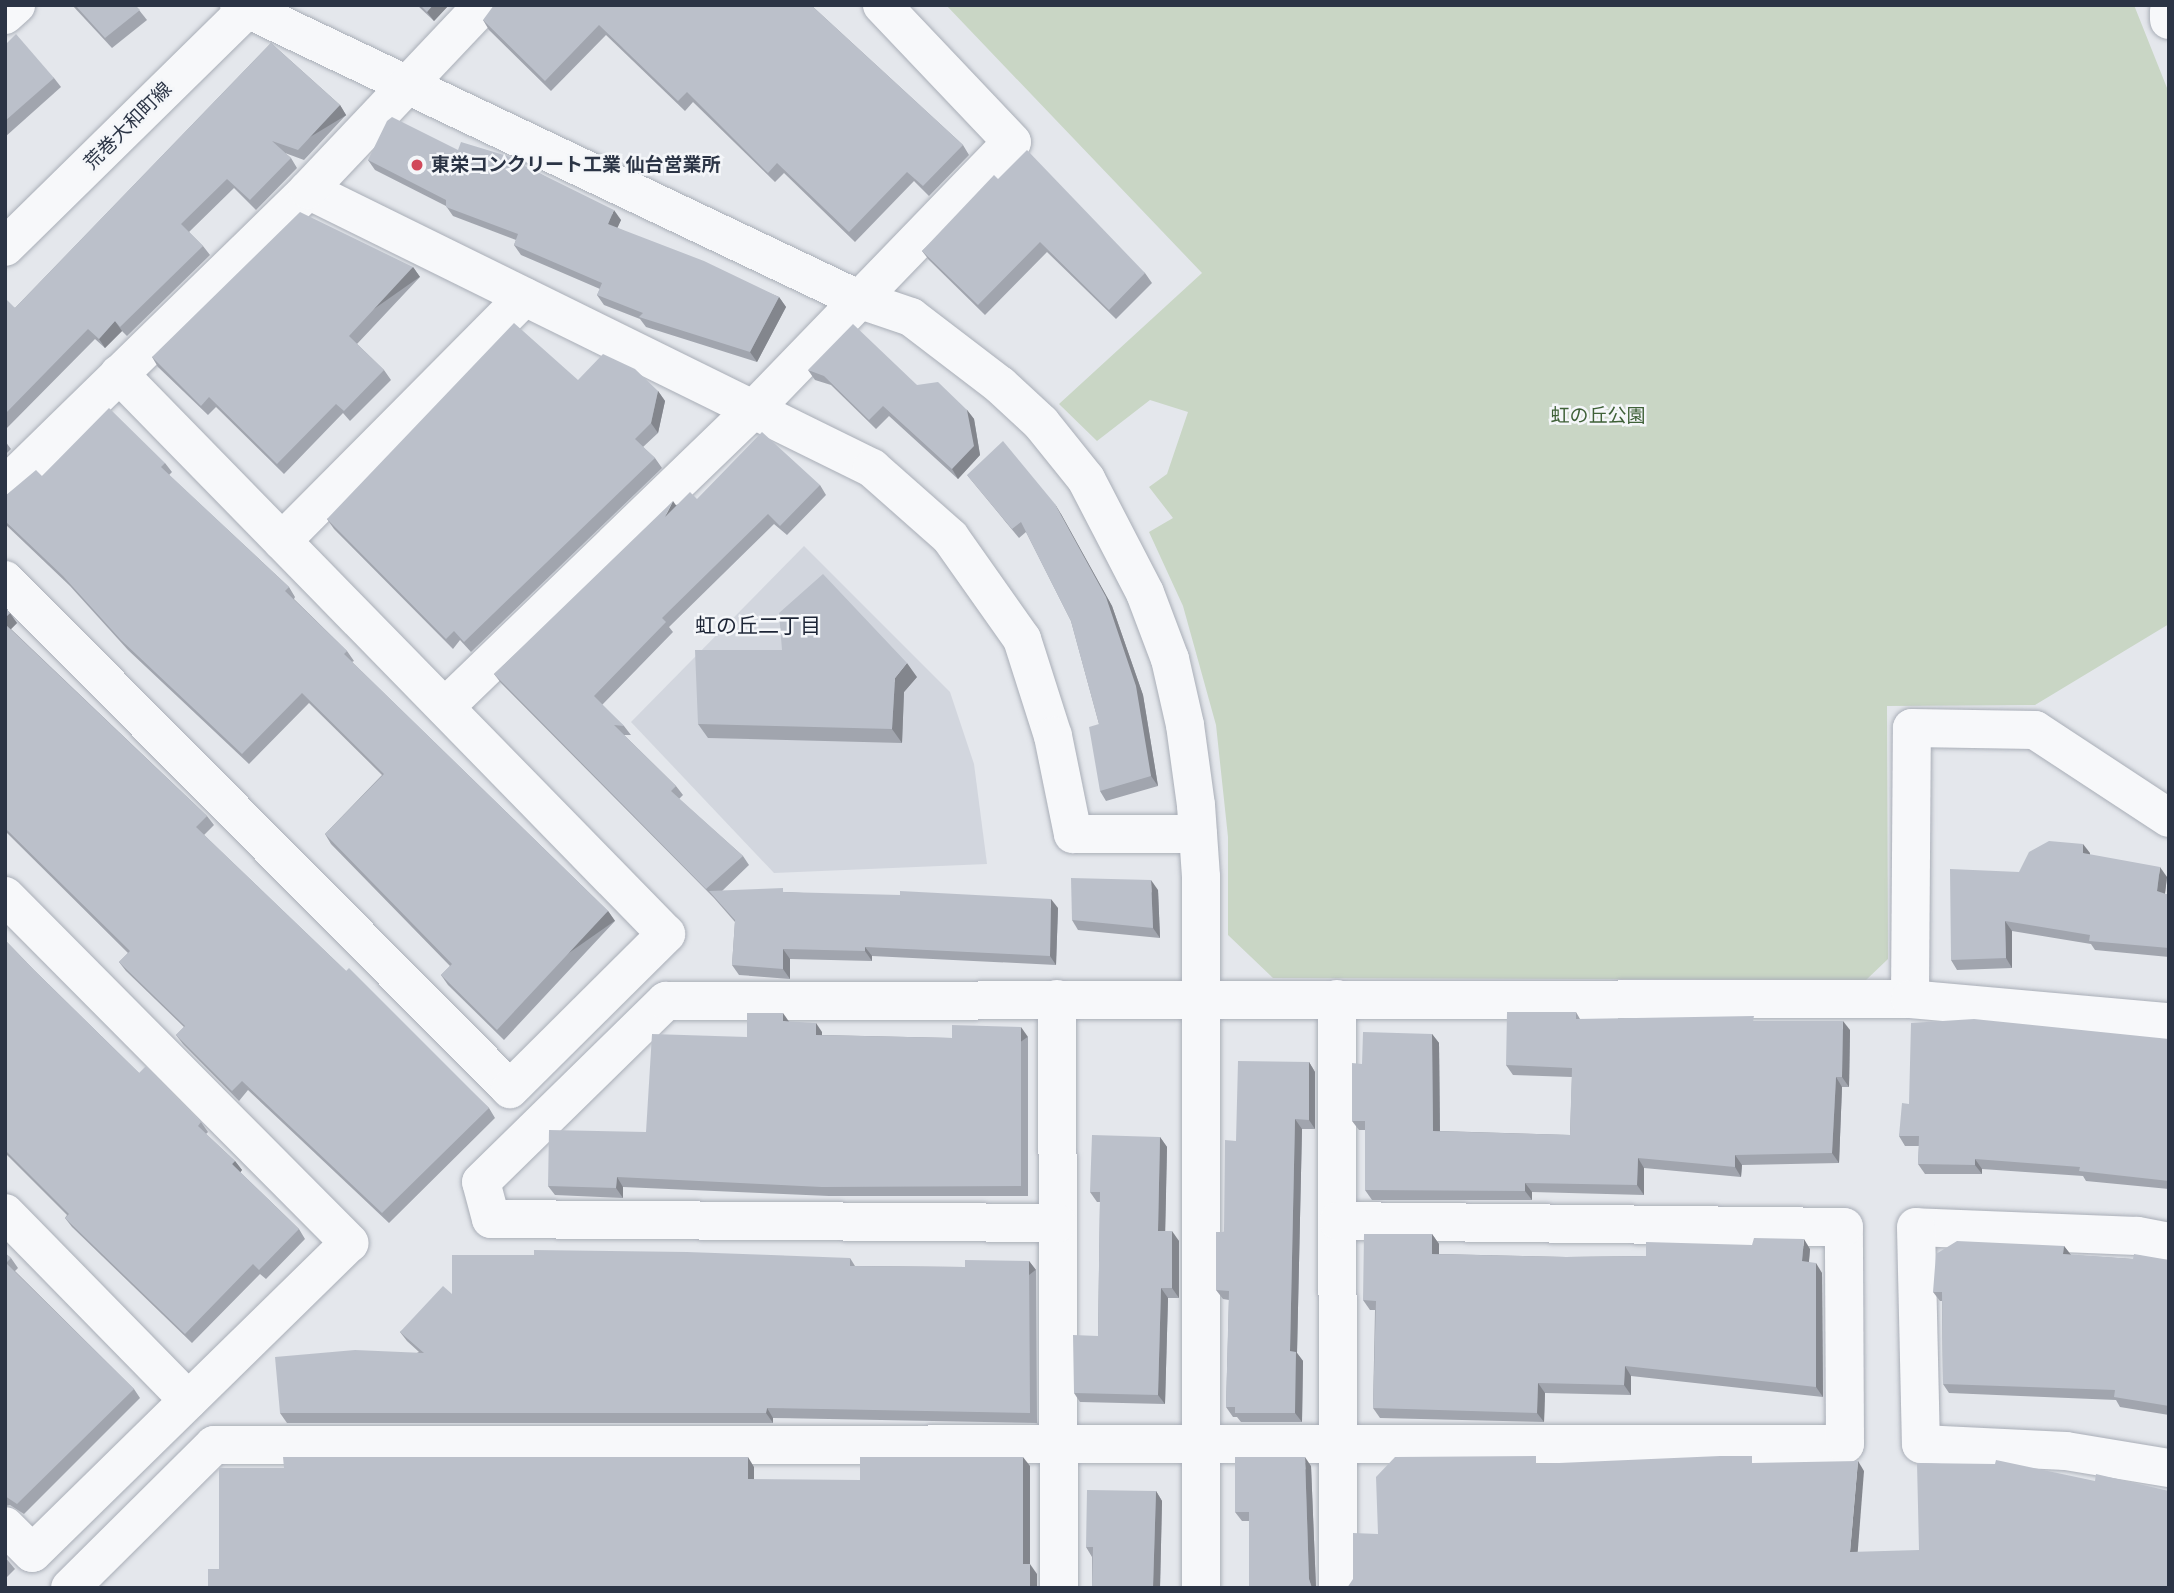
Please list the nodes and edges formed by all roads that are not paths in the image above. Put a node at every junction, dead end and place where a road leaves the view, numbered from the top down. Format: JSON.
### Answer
{"nodes":[{"id":1,"x":16,"y":5,"type":"edge"},
{"id":2,"x":483,"y":5,"type":"edge"},
{"id":3,"x":882,"y":5,"type":"edge"},
{"id":4,"x":245,"y":7,"type":"edge"},
{"id":5,"x":2169,"y":10,"type":"edge"},
{"id":6,"x":5,"y":15,"type":"edge"},
{"id":7,"x":2169,"y":20,"type":"edge"},
{"id":8,"x":409,"y":85,"type":"junction"},
{"id":9,"x":308,"y":190,"type":"junction"},
{"id":10,"x":5,"y":247,"type":"edge"},
{"id":11,"x":524,"y":297,"type":"junction"},
{"id":12,"x":858,"y":299,"type":"junction"},
{"id":13,"x":119,"y":374,"type":"junction"},
{"id":14,"x":754,"y":409,"type":"junction"},
{"id":15,"x":5,"y":486,"type":"edge"},
{"id":16,"x":282,"y":541,"type":"junction"},
{"id":17,"x":5,"y":580,"type":"edge"},
{"id":18,"x":445,"y":707,"type":"junction"},
{"id":19,"x":2169,"y":818,"type":"edge"},
{"id":20,"x":1198,"y":834,"type":"junction"},
{"id":21,"x":5,"y":896,"type":"edge"},
{"id":22,"x":1057,"y":999,"type":"junction"},
{"id":23,"x":1201,"y":999,"type":"junction"},
{"id":24,"x":1337,"y":999,"type":"junction"},
{"id":25,"x":1910,"y":999,"type":"junction"},
{"id":26,"x":2169,"y":1022,"type":"edge"},
{"id":27,"x":5,"y":1213,"type":"edge"},
{"id":28,"x":1338,"y":1221,"type":"junction"},
{"id":29,"x":1057,"y":1223,"type":"junction"},
{"id":30,"x":2169,"y":1241,"type":"edge"},
{"id":31,"x":188,"y":1400,"type":"junction"},
{"id":32,"x":1059,"y":1444,"type":"junction"},
{"id":33,"x":1201,"y":1444,"type":"junction"},
{"id":34,"x":1338,"y":1445,"type":"junction"},
{"id":35,"x":2169,"y":1468,"type":"edge"},
{"id":36,"x":5,"y":1526,"type":"edge"},
{"id":37,"x":69,"y":1588,"type":"edge"},
{"id":38,"x":1059,"y":1588,"type":"edge"},
{"id":39,"x":1201,"y":1588,"type":"edge"},
{"id":40,"x":1338,"y":1588,"type":"edge"}],
"edges":[{"from":1,"to":6,"type":"street"},
{"from":2,"to":8,"type":"street"},
{"from":3,"to":12,"type":"street"},
{"from":4,"to":8,"type":"street"},
{"from":4,"to":10,"type":"street","name":"荒巻大和町線"},
{"from":5,"to":7,"type":"street"},
{"from":8,"to":9,"type":"street"},
{"from":8,"to":12,"type":"street"},
{"from":9,"to":11,"type":"street"},
{"from":9,"to":13,"type":"street"},
{"from":11,"to":14,"type":"street"},
{"from":11,"to":16,"type":"street"},
{"from":12,"to":14,"type":"street"},
{"from":12,"to":20,"type":"street"},
{"from":13,"to":15,"type":"street"},
{"from":13,"to":16,"type":"street"},
{"from":14,"to":18,"type":"street"},
{"from":14,"to":20,"type":"street"},
{"from":16,"to":18,"type":"street"},
{"from":17,"to":18,"type":"street"},
{"from":19,"to":25,"type":"street"},
{"from":20,"to":23,"type":"street"},
{"from":21,"to":31,"type":"street"},
{"from":22,"to":23,"type":"street"},
{"from":22,"to":29,"type":"street"},
{"from":22,"to":29,"type":"street"},
{"from":23,"to":24,"type":"street"},
{"from":23,"to":33,"type":"street"},
{"from":24,"to":25,"type":"street"},
{"from":24,"to":28,"type":"street"},
{"from":25,"to":26,"type":"street"},
{"from":27,"to":31,"type":"street"},
{"from":28,"to":34,"type":"street"},
{"from":28,"to":34,"type":"street"},
{"from":29,"to":32,"type":"street"},
{"from":30,"to":35,"type":"street"},
{"from":31,"to":36,"type":"street"},
{"from":32,"to":33,"type":"street"},
{"from":32,"to":37,"type":"street"},
{"from":32,"to":38,"type":"street"},
{"from":33,"to":34,"type":"street"},
{"from":33,"to":39,"type":"street"},
{"from":34,"to":40,"type":"street"}]}
